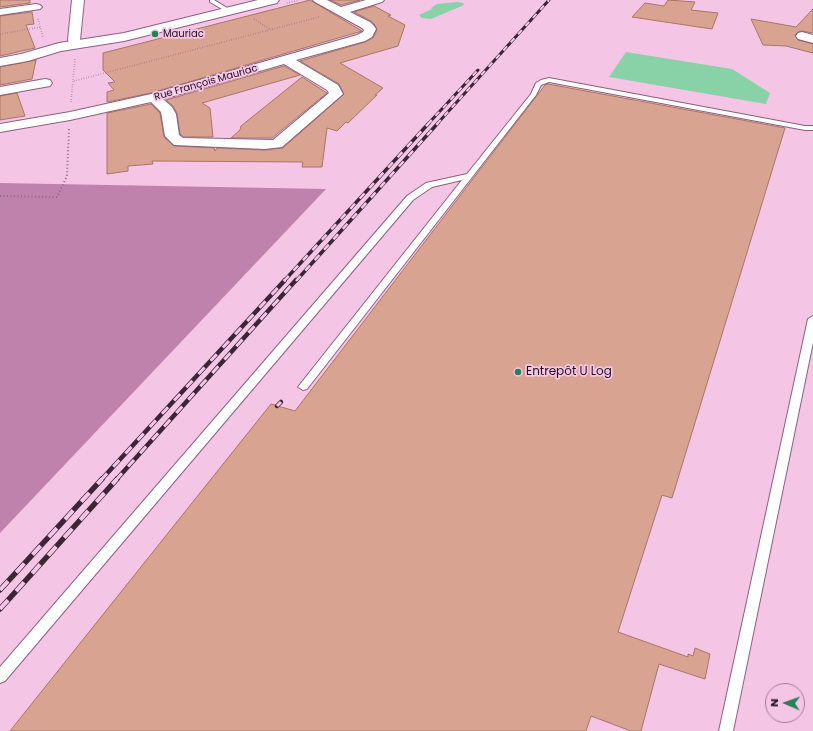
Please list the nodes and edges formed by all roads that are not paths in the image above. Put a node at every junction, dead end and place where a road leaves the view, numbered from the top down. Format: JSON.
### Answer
{"nodes":[{"id":1,"x":47,"y":0,"type":"edge"},
{"id":2,"x":78,"y":0,"type":"edge"},
{"id":3,"x":273,"y":0,"type":"edge"},
{"id":4,"x":319,"y":0,"type":"edge"},
{"id":5,"x":378,"y":0,"type":"edge"},
{"id":6,"x":212,"y":1,"type":"edge"},
{"id":7,"x":229,"y":11,"type":"junction"},
{"id":8,"x":340,"y":11,"type":"junction"},
{"id":9,"x":0,"y":12,"type":"edge"},
{"id":10,"x":75,"y":50,"type":"junction"},
{"id":11,"x":287,"y":60,"type":"junction"},
{"id":12,"x":0,"y":62,"type":"edge"},
{"id":13,"x":45,"y":83,"type":"dead end"},
{"id":14,"x":0,"y":91,"type":"edge"},
{"id":15,"x":154,"y":97,"type":"junction"},
{"id":16,"x":0,"y":128,"type":"edge"},
{"id":17,"x":813,"y":128,"type":"edge"},
{"id":18,"x":470,"y":176,"type":"junction"},
{"id":19,"x":813,"y":319,"type":"edge"},
{"id":20,"x":303,"y":387,"type":"dead end"},
{"id":21,"x":0,"y":677,"type":"edge"},
{"id":22,"x":726,"y":731,"type":"edge"}],
"edges":[{"from":1,"to":9,"type":"street"},
{"from":2,"to":10,"type":"street"},
{"from":3,"to":7,"type":"street"},
{"from":4,"to":8,"type":"street","name":"Rue François Mauriac"},
{"from":5,"to":8,"type":"street"},
{"from":6,"to":7,"type":"lane"},
{"from":7,"to":10,"type":"street"},
{"from":8,"to":11,"type":"street","name":"Rue François Mauriac"},
{"from":10,"to":12,"type":"street"},
{"from":11,"to":15,"type":"street","name":"Rue François Mauriac"},
{"from":11,"to":15,"type":"street"},
{"from":13,"to":14,"type":"street"},
{"from":15,"to":16,"type":"street","name":"Rue François Mauriac"},
{"from":17,"to":18,"type":"lane"},
{"from":18,"to":20,"type":"lane"},
{"from":18,"to":21,"type":"lane"},
{"from":19,"to":22,"type":"lane"}]}
